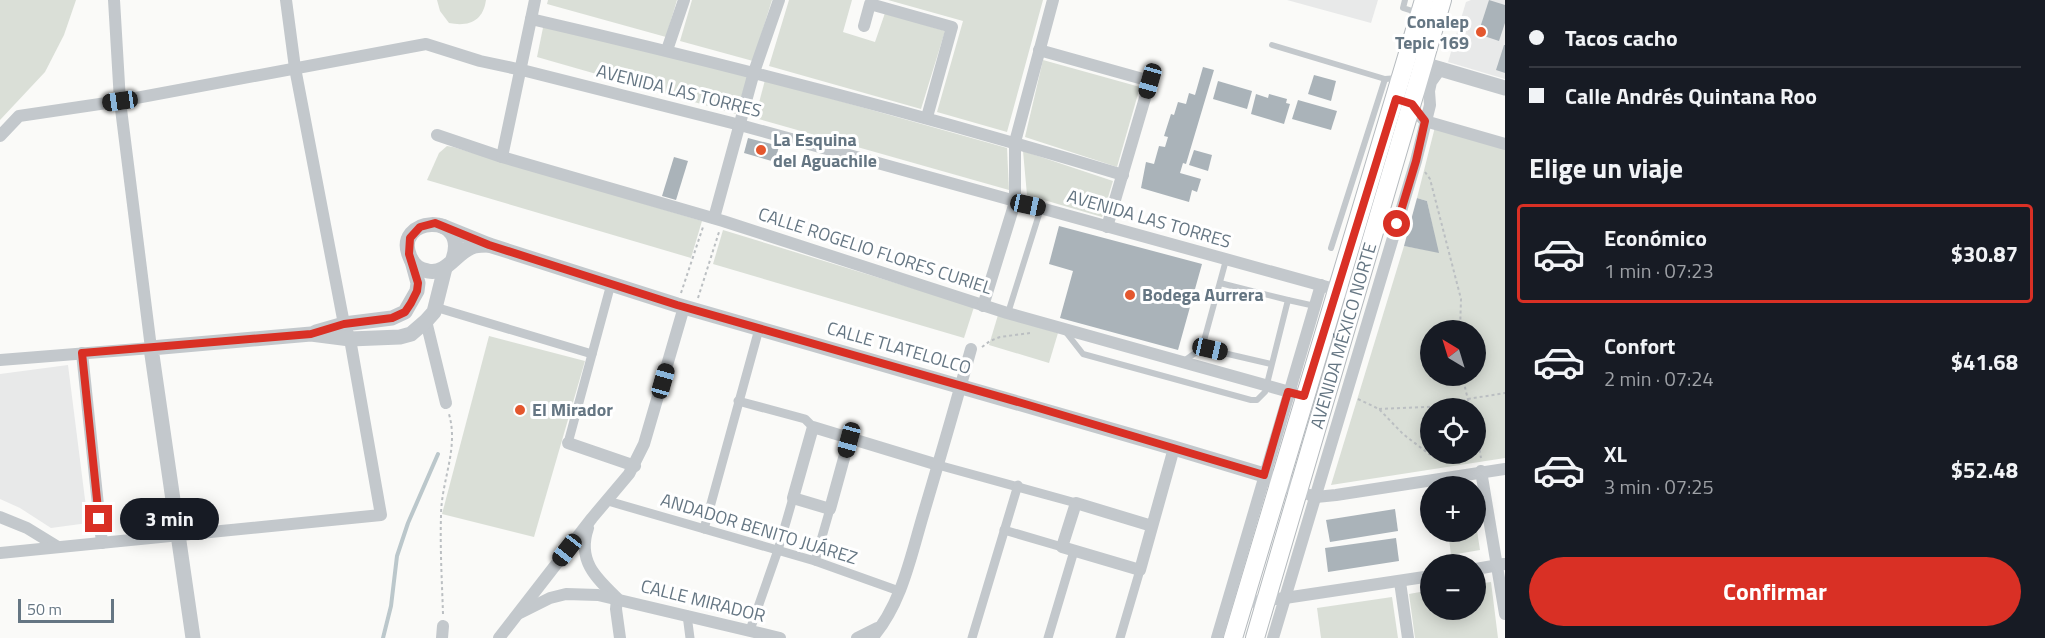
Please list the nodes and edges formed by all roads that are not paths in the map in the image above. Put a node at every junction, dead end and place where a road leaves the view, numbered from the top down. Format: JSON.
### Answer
{"nodes":[{"id":1,"x":114,"y":0,"type":"edge"},
{"id":2,"x":286,"y":0,"type":"edge"},
{"id":3,"x":535,"y":0,"type":"edge"},
{"id":4,"x":684,"y":0,"type":"edge"},
{"id":5,"x":779,"y":0,"type":"edge"},
{"id":6,"x":1053,"y":0,"type":"edge"},
{"id":7,"x":1405,"y":0,"type":"edge"},
{"id":8,"x":1443,"y":3,"type":"edge"},
{"id":9,"x":1422,"y":7,"type":"edge"},
{"id":10,"x":531,"y":19,"type":"junction"},
{"id":11,"x":864,"y":26,"type":"dead end"},
{"id":12,"x":1272,"y":45,"type":"dead end"},
{"id":13,"x":667,"y":50,"type":"junction"},
{"id":14,"x":1039,"y":50,"type":"junction"},
{"id":15,"x":1424,"y":63,"type":"junction"},
{"id":16,"x":295,"y":68,"type":"junction"},
{"id":17,"x":522,"y":70,"type":"junction"},
{"id":18,"x":754,"y":72,"type":"junction"},
{"id":19,"x":1394,"y":78,"type":"junction"},
{"id":20,"x":1505,"y":88,"type":"edge"},
{"id":21,"x":120,"y":101,"type":"junction"},
{"id":22,"x":1404,"y":101,"type":"junction"},
{"id":23,"x":927,"y":117,"type":"junction"},
{"id":24,"x":1425,"y":121,"type":"junction"},
{"id":25,"x":740,"y":125,"type":"junction"},
{"id":26,"x":437,"y":135,"type":"dead end"},
{"id":27,"x":0,"y":136,"type":"edge"},
{"id":28,"x":1015,"y":142,"type":"junction"},
{"id":29,"x":1505,"y":144,"type":"edge"},
{"id":30,"x":502,"y":157,"type":"junction"},
{"id":31,"x":1123,"y":175,"type":"junction"},
{"id":32,"x":1015,"y":202,"type":"junction"},
{"id":33,"x":1041,"y":207,"type":"junction"},
{"id":34,"x":714,"y":218,"type":"junction"},
{"id":35,"x":442,"y":226,"type":"junction"},
{"id":36,"x":1107,"y":227,"type":"junction"},
{"id":37,"x":489,"y":245,"type":"junction"},
{"id":38,"x":1331,"y":248,"type":"dead end"},
{"id":39,"x":1226,"y":260,"type":"junction"},
{"id":40,"x":412,"y":261,"type":"junction"},
{"id":41,"x":449,"y":263,"type":"junction"},
{"id":42,"x":1220,"y":283,"type":"junction"},
{"id":43,"x":611,"y":284,"type":"junction"},
{"id":44,"x":1337,"y":290,"type":"junction"},
{"id":45,"x":1288,"y":300,"type":"junction"},
{"id":46,"x":983,"y":306,"type":"junction"},
{"id":47,"x":1315,"y":306,"type":"junction"},
{"id":48,"x":435,"y":307,"type":"junction"},
{"id":49,"x":685,"y":307,"type":"junction"},
{"id":50,"x":1007,"y":314,"type":"junction"},
{"id":51,"x":426,"y":321,"type":"junction"},
{"id":52,"x":344,"y":324,"type":"junction"},
{"id":53,"x":759,"y":329,"type":"junction"},
{"id":54,"x":1062,"y":329,"type":"junction"},
{"id":55,"x":311,"y":334,"type":"junction"},
{"id":56,"x":350,"y":339,"type":"junction"},
{"id":57,"x":151,"y":348,"type":"junction"},
{"id":58,"x":1202,"y":348,"type":"junction"},
{"id":59,"x":971,"y":349,"type":"road end"},
{"id":60,"x":82,"y":353,"type":"junction"},
{"id":61,"x":592,"y":354,"type":"junction"},
{"id":62,"x":0,"y":360,"type":"edge"},
{"id":63,"x":1184,"y":361,"type":"junction"},
{"id":64,"x":1271,"y":364,"type":"junction"},
{"id":65,"x":961,"y":386,"type":"junction"},
{"id":66,"x":1266,"y":386,"type":"junction"},
{"id":67,"x":1296,"y":394,"type":"junction"},
{"id":68,"x":738,"y":401,"type":"junction"},
{"id":69,"x":446,"y":403,"type":"road end"},
{"id":70,"x":813,"y":427,"type":"junction"},
{"id":71,"x":849,"y":440,"type":"junction"},
{"id":72,"x":568,"y":443,"type":"joint"},
{"id":73,"x":1174,"y":448,"type":"junction"},
{"id":74,"x":938,"y":465,"type":"junction"},
{"id":75,"x":635,"y":466,"type":"junction"},
{"id":76,"x":1505,"y":468,"type":"edge"},
{"id":77,"x":1481,"y":471,"type":"junction"},
{"id":78,"x":1271,"y":478,"type":"junction"},
{"id":79,"x":1018,"y":485,"type":"junction"},
{"id":80,"x":1298,"y":489,"type":"junction"},
{"id":81,"x":1316,"y":497,"type":"junction"},
{"id":82,"x":793,"y":498,"type":"junction"},
{"id":83,"x":608,"y":501,"type":"junction"},
{"id":84,"x":1076,"y":503,"type":"junction"},
{"id":85,"x":830,"y":509,"type":"junction"},
{"id":86,"x":0,"y":517,"type":"edge"},
{"id":87,"x":592,"y":518,"type":"junction"},
{"id":88,"x":1152,"y":526,"type":"junction"},
{"id":89,"x":704,"y":529,"type":"junction"},
{"id":90,"x":1004,"y":530,"type":"junction"},
{"id":91,"x":178,"y":535,"type":"junction"},
{"id":92,"x":102,"y":543,"type":"junction"},
{"id":93,"x":58,"y":547,"type":"junction"},
{"id":94,"x":1068,"y":549,"type":"junction"},
{"id":95,"x":778,"y":550,"type":"junction"},
{"id":96,"x":0,"y":553,"type":"edge"},
{"id":97,"x":815,"y":561,"type":"junction"},
{"id":98,"x":1501,"y":564,"type":"edge"},
{"id":99,"x":1486,"y":566,"type":"edge"},
{"id":100,"x":1140,"y":570,"type":"junction"},
{"id":101,"x":1420,"y":578,"type":"edge"},
{"id":102,"x":1400,"y":582,"type":"junction"},
{"id":103,"x":899,"y":591,"type":"junction"},
{"id":104,"x":617,"y":598,"type":"junction"},
{"id":105,"x":1285,"y":598,"type":"junction"},
{"id":106,"x":1266,"y":601,"type":"junction"},
{"id":107,"x":1243,"y":603,"type":"junction"},
{"id":108,"x":1505,"y":614,"type":"edge"},
{"id":109,"x":516,"y":615,"type":"junction"},
{"id":110,"x":687,"y":615,"type":"junction"},
{"id":111,"x":884,"y":624,"type":"junction"},
{"id":112,"x":750,"y":630,"type":"junction"},
{"id":113,"x":193,"y":638,"type":"edge"},
{"id":114,"x":499,"y":638,"type":"edge"},
{"id":115,"x":620,"y":638,"type":"edge"},
{"id":116,"x":690,"y":638,"type":"edge"},
{"id":117,"x":780,"y":638,"type":"edge"},
{"id":118,"x":857,"y":638,"type":"edge"},
{"id":119,"x":872,"y":638,"type":"edge"},
{"id":120,"x":972,"y":638,"type":"edge"},
{"id":121,"x":1048,"y":638,"type":"edge"},
{"id":122,"x":1120,"y":638,"type":"edge"},
{"id":123,"x":1217,"y":638,"type":"edge"},
{"id":124,"x":1233,"y":638,"type":"edge"},
{"id":125,"x":1255,"y":638,"type":"edge"},
{"id":126,"x":1274,"y":638,"type":"edge"},
{"id":127,"x":1408,"y":638,"type":"edge"}],
"edges":[{"from":1,"to":21,"type":"street"},
{"from":2,"to":16,"type":"street"},
{"from":3,"to":10,"type":"street"},
{"from":4,"to":13,"type":"street"},
{"from":5,"to":18,"type":"street"},
{"from":6,"to":14,"type":"street"},
{"from":7,"to":9,"type":"lane"},
{"from":8,"to":15,"type":"main road","name":"AVENIDA MÉXICO NORTE"},
{"from":9,"to":15,"type":"main road","name":"AVENIDA MÉXICO NORTE"},
{"from":10,"to":13,"type":"street","name":"AVENIDA LAS TORRES"},
{"from":10,"to":17,"type":"street"},
{"from":11,"to":23,"type":"street"},
{"from":12,"to":19,"type":"lane"},
{"from":13,"to":18,"type":"street","name":"AVENIDA LAS TORRES"},
{"from":14,"to":28,"type":"street"},
{"from":14,"to":31,"type":"street"},
{"from":15,"to":19,"type":"main road","name":"AVENIDA MÉXICO NORTE"},
{"from":15,"to":20,"type":"street"},
{"from":15,"to":22,"type":"main road","name":"AVENIDA MÉXICO NORTE"},
{"from":15,"to":24,"type":"street","name":"AVENIDA MÉXICO NORTE"},
{"from":16,"to":17,"type":"street","name":"AVENIDA LAS TORRES"},
{"from":16,"to":21,"type":"street","name":"AVENIDA LAS TORRES"},
{"from":16,"to":52,"type":"street"},
{"from":17,"to":25,"type":"street","name":"AVENIDA LAS TORRES"},
{"from":17,"to":30,"type":"street"},
{"from":18,"to":23,"type":"street","name":"AVENIDA LAS TORRES"},
{"from":18,"to":25,"type":"street"},
{"from":19,"to":22,"type":"main road","name":"AVENIDA MÉXICO NORTE"},
{"from":19,"to":38,"type":"lane"},
{"from":21,"to":27,"type":"street","name":"AVENIDA LAS TORRES"},
{"from":21,"to":57,"type":"street"},
{"from":22,"to":24,"type":"street"},
{"from":22,"to":44,"type":"main road","name":"AVENIDA MÉXICO NORTE"},
{"from":23,"to":28,"type":"street","name":"AVENIDA LAS TORRES"},
{"from":24,"to":29,"type":"street"},
{"from":24,"to":81,"type":"street","name":"AVENIDA MÉXICO NORTE"},
{"from":25,"to":32,"type":"street","name":"AVENIDA LAS TORRES"},
{"from":25,"to":34,"type":"street"},
{"from":26,"to":30,"type":"street","name":"CALLE ROGELIO FLORES CURIEL"},
{"from":28,"to":31,"type":"street","name":"AVENIDA LAS TORRES"},
{"from":28,"to":32,"type":"street"},
{"from":30,"to":34,"type":"street","name":"CALLE ROGELIO FLORES CURIEL"},
{"from":31,"to":36,"type":"street"},
{"from":32,"to":33,"type":"street","name":"AVENIDA LAS TORRES"},
{"from":32,"to":46,"type":"street"},
{"from":33,"to":36,"type":"street","name":"AVENIDA LAS TORRES"},
{"from":33,"to":50,"type":"lane"},
{"from":34,"to":46,"type":"street","name":"CALLE ROGELIO FLORES CURIEL"},
{"from":35,"to":37,"type":"street","name":"CALLE TLATELOLCO"},
{"from":35,"to":40,"type":"street"},
{"from":35,"to":41,"type":"street"},
{"from":36,"to":39,"type":"street","name":"AVENIDA LAS TORRES"},
{"from":37,"to":41,"type":"street"},
{"from":37,"to":43,"type":"street","name":"CALLE TLATELOLCO"},
{"from":39,"to":42,"type":"lane"},
{"from":39,"to":44,"type":"street","name":"AVENIDA LAS TORRES"},
{"from":40,"to":41,"type":"street"},
{"from":40,"to":52,"type":"street"},
{"from":41,"to":48,"type":"street"},
{"from":42,"to":45,"type":"lane"},
{"from":42,"to":58,"type":"lane"},
{"from":43,"to":49,"type":"street","name":"CALLE TLATELOLCO"},
{"from":43,"to":61,"type":"street"},
{"from":44,"to":47,"type":"street","name":"AVENIDA MÉXICO NORTE"},
{"from":44,"to":67,"type":"main road","name":"AVENIDA MÉXICO NORTE"},
{"from":44,"to":80,"type":"main road","name":"AVENIDA MÉXICO NORTE"},
{"from":45,"to":47,"type":"lane"},
{"from":45,"to":64,"type":"lane"},
{"from":46,"to":50,"type":"street","name":"CALLE ROGELIO FLORES CURIEL"},
{"from":47,"to":67,"type":"street","name":"AVENIDA MÉXICO NORTE"},
{"from":48,"to":51,"type":"street"},
{"from":48,"to":61,"type":"street"},
{"from":49,"to":53,"type":"street","name":"CALLE TLATELOLCO"},
{"from":49,"to":75,"type":"street"},
{"from":50,"to":54,"type":"street","name":"CALLE ROGELIO FLORES CURIEL"},
{"from":51,"to":56,"type":"street"},
{"from":51,"to":69,"type":"street"},
{"from":52,"to":55,"type":"street"},
{"from":52,"to":56,"type":"street"},
{"from":53,"to":65,"type":"street","name":"CALLE TLATELOLCO"},
{"from":53,"to":68,"type":"street"},
{"from":54,"to":63,"type":"street","name":"CALLE ROGELIO FLORES CURIEL"},
{"from":54,"to":66,"type":"lane"},
{"from":55,"to":56,"type":"street"},
{"from":55,"to":57,"type":"street"},
{"from":56,"to":91,"type":"street"},
{"from":57,"to":60,"type":"street"},
{"from":57,"to":91,"type":"street"},
{"from":58,"to":63,"type":"lane"},
{"from":58,"to":64,"type":"lane"},
{"from":59,"to":65,"type":"street"},
{"from":60,"to":62,"type":"street"},
{"from":60,"to":92,"type":"street"},
{"from":61,"to":72,"type":"street"},
{"from":63,"to":66,"type":"street","name":"CALLE ROGELIO FLORES CURIEL"},
{"from":64,"to":66,"type":"lane"},
{"from":65,"to":73,"type":"street","name":"CALLE TLATELOLCO"},
{"from":65,"to":74,"type":"street"},
{"from":66,"to":67,"type":"street","name":"CALLE ROGELIO FLORES CURIEL"},
{"from":67,"to":78,"type":"main road","name":"AVENIDA MÉXICO NORTE"},
{"from":68,"to":70,"type":"street"},
{"from":68,"to":89,"type":"street"},
{"from":70,"to":71,"type":"street"},
{"from":70,"to":82,"type":"street"},
{"from":71,"to":74,"type":"street"},
{"from":71,"to":85,"type":"street"},
{"from":72,"to":75,"type":"street"},
{"from":73,"to":78,"type":"street","name":"CALLE TLATELOLCO"},
{"from":73,"to":88,"type":"street"},
{"from":74,"to":79,"type":"street"},
{"from":74,"to":103,"type":"street"},
{"from":75,"to":83,"type":"street"},
{"from":76,"to":77,"type":"street"},
{"from":77,"to":81,"type":"street"},
{"from":77,"to":98,"type":"street"},
{"from":78,"to":80,"type":"street","name":"CALLE TLATELOLCO"},
{"from":78,"to":107,"type":"main road","name":"AVENIDA MÉXICO NORTE"},
{"from":78,"to":123,"type":"street","name":"AVENIDA MÉXICO NORTE"},
{"from":79,"to":84,"type":"street"},
{"from":79,"to":90,"type":"street"},
{"from":80,"to":81,"type":"street"},
{"from":80,"to":106,"type":"main road","name":"AVENIDA MÉXICO NORTE"},
{"from":81,"to":105,"type":"street","name":"AVENIDA MÉXICO NORTE"},
{"from":82,"to":85,"type":"street"},
{"from":82,"to":95,"type":"street"},
{"from":83,"to":87,"type":"street"},
{"from":83,"to":89,"type":"street","name":"ANDADOR BENITO JUÁREZ"},
{"from":84,"to":88,"type":"street"},
{"from":84,"to":94,"type":"street"},
{"from":85,"to":97,"type":"street"},
{"from":86,"to":93,"type":"street"},
{"from":87,"to":104,"type":"street","name":"CALLE MIRADOR"},
{"from":87,"to":109,"type":"street"},
{"from":88,"to":100,"type":"street"},
{"from":89,"to":95,"type":"street","name":"ANDADOR BENITO JUÁREZ"},
{"from":90,"to":94,"type":"street"},
{"from":90,"to":120,"type":"street"},
{"from":91,"to":92,"type":"street"},
{"from":91,"to":113,"type":"street"},
{"from":92,"to":93,"type":"street"},
{"from":93,"to":96,"type":"street"},
{"from":94,"to":100,"type":"street"},
{"from":94,"to":121,"type":"street"},
{"from":95,"to":97,"type":"street","name":"ANDADOR BENITO JUÁREZ"},
{"from":95,"to":112,"type":"street"},
{"from":97,"to":103,"type":"street","name":"ANDADOR BENITO JUÁREZ"},
{"from":98,"to":99,"type":"street"},
{"from":98,"to":108,"type":"street"},
{"from":100,"to":122,"type":"street"},
{"from":101,"to":102,"type":"street"},
{"from":102,"to":105,"type":"street"},
{"from":102,"to":127,"type":"street"},
{"from":103,"to":111,"type":"street"},
{"from":104,"to":109,"type":"street","name":"CALLE MIRADOR"},
{"from":104,"to":110,"type":"street","name":"CALLE MIRADOR"},
{"from":104,"to":115,"type":"street"},
{"from":105,"to":106,"type":"street"},
{"from":105,"to":126,"type":"street","name":"AVENIDA MÉXICO NORTE"},
{"from":106,"to":107,"type":"street"},
{"from":106,"to":125,"type":"main road","name":"AVENIDA MÉXICO NORTE"},
{"from":107,"to":124,"type":"main road","name":"AVENIDA MÉXICO NORTE"},
{"from":109,"to":114,"type":"street"},
{"from":110,"to":112,"type":"street","name":"CALLE MIRADOR"},
{"from":110,"to":116,"type":"street"},
{"from":111,"to":118,"type":"street"},
{"from":111,"to":119,"type":"street"},
{"from":112,"to":117,"type":"street","name":"CALLE MIRADOR"}]}
